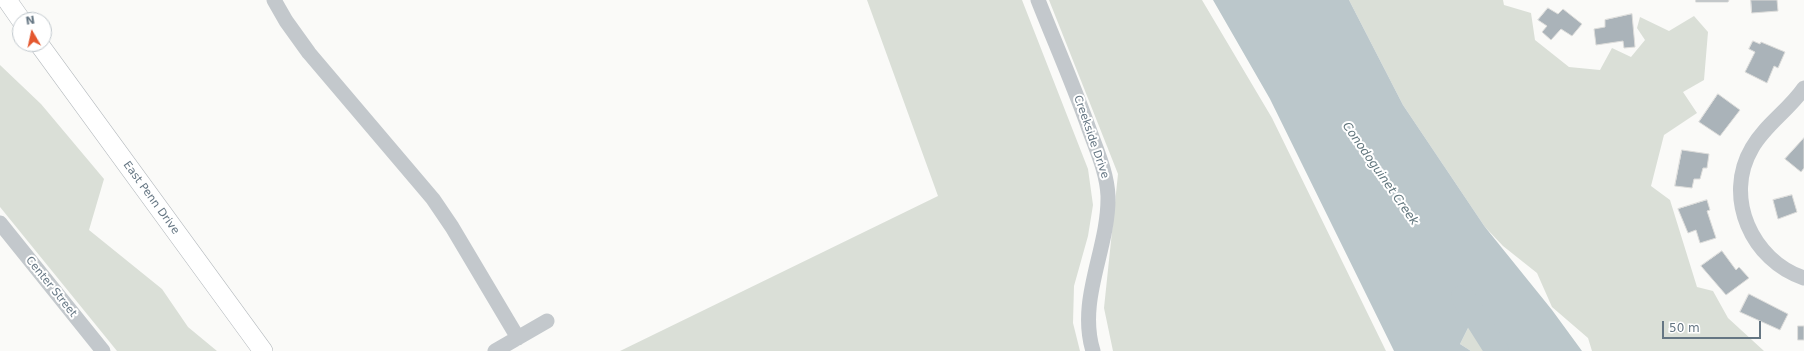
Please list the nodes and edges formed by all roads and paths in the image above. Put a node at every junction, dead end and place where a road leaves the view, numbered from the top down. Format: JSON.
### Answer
{"nodes":[{"id":1,"x":7,"y":0,"type":"edge"},
{"id":2,"x":274,"y":0,"type":"edge"},
{"id":3,"x":1038,"y":0,"type":"edge"},
{"id":4,"x":15,"y":12,"type":"edge"},
{"id":5,"x":45,"y":52,"type":"edge"},
{"id":6,"x":1804,"y":88,"type":"edge"},
{"id":7,"x":0,"y":223,"type":"edge"},
{"id":8,"x":1804,"y":278,"type":"edge"},
{"id":9,"x":547,"y":321,"type":"dead end"},
{"id":10,"x":518,"y":338,"type":"junction"},
{"id":11,"x":103,"y":351,"type":"edge"},
{"id":12,"x":263,"y":351,"type":"edge"},
{"id":13,"x":495,"y":351,"type":"edge"},
{"id":14,"x":1093,"y":351,"type":"edge"}],
"edges":[{"from":1,"to":4,"type":"main road"},
{"from":2,"to":10,"type":"street"},
{"from":3,"to":14,"type":"street","name":"Creekside Drive"},
{"from":5,"to":12,"type":"main road","name":"East Penn Drive"},
{"from":6,"to":8,"type":"street"},
{"from":7,"to":11,"type":"street","name":"Center Street"},
{"from":9,"to":10,"type":"street"},
{"from":10,"to":13,"type":"street"}]}
